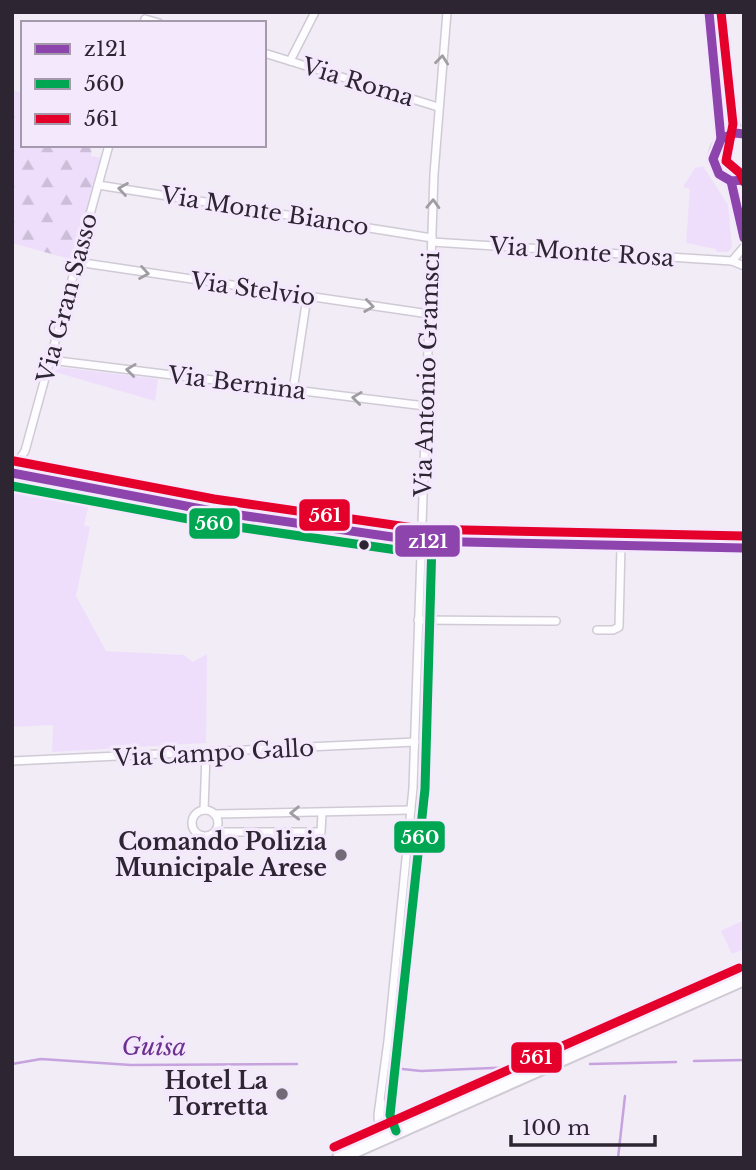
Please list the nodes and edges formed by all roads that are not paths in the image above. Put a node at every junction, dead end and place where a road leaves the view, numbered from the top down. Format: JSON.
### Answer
{"nodes":[{"id":1,"x":315,"y":12,"type":"edge"},
{"id":2,"x":447,"y":12,"type":"edge"},
{"id":3,"x":709,"y":12,"type":"edge"},
{"id":4,"x":717,"y":12,"type":"edge"},
{"id":5,"x":266,"y":54,"type":"edge"},
{"id":6,"x":290,"y":61,"type":"junction"},
{"id":7,"x":438,"y":107,"type":"junction"},
{"id":8,"x":741,"y":133,"type":"edge"},
{"id":9,"x":720,"y":139,"type":"junction"},
{"id":10,"x":108,"y":147,"type":"edge"},
{"id":11,"x":744,"y":180,"type":"edge"},
{"id":12,"x":731,"y":181,"type":"junction"},
{"id":13,"x":98,"y":185,"type":"junction"},
{"id":14,"x":744,"y":239,"type":"edge"},
{"id":15,"x":432,"y":240,"type":"junction"},
{"id":16,"x":744,"y":247,"type":"edge"},
{"id":17,"x":732,"y":261,"type":"junction"},
{"id":18,"x":77,"y":262,"type":"junction"},
{"id":19,"x":744,"y":267,"type":"edge"},
{"id":20,"x":307,"y":297,"type":"junction"},
{"id":21,"x":429,"y":314,"type":"junction"},
{"id":22,"x":50,"y":360,"type":"junction"},
{"id":23,"x":293,"y":390,"type":"junction"},
{"id":24,"x":425,"y":406,"type":"junction"},
{"id":25,"x":25,"y":452,"type":"junction"},
{"id":26,"x":12,"y":472,"type":"edge"},
{"id":27,"x":27,"y":476,"type":"junction"},
{"id":28,"x":420,"y":541,"type":"junction"},
{"id":29,"x":621,"y":545,"type":"junction"},
{"id":30,"x":744,"y":548,"type":"edge"},
{"id":31,"x":418,"y":620,"type":"junction"},
{"id":32,"x":556,"y":621,"type":"dead end"},
{"id":33,"x":597,"y":630,"type":"dead end"},
{"id":34,"x":415,"y":742,"type":"junction"},
{"id":35,"x":206,"y":754,"type":"junction"},
{"id":36,"x":12,"y":761,"type":"edge"},
{"id":37,"x":204,"y":810,"type":"junction"},
{"id":38,"x":411,"y":810,"type":"junction"},
{"id":39,"x":322,"y":813,"type":"junction"},
{"id":40,"x":214,"y":814,"type":"junction"},
{"id":41,"x":215,"y":832,"type":"junction"},
{"id":42,"x":744,"y":979,"type":"edge"},
{"id":43,"x":386,"y":1138,"type":"junction"},
{"id":44,"x":339,"y":1158,"type":"edge"}],
"edges":[{"from":1,"to":6,"type":"street","name":"Via Roma"},
{"from":7,"to":2,"type":"street","name":"Via Antonio Gramsci","one_way":true},
{"from":3,"to":9,"type":"street"},
{"from":4,"to":8,"type":"street"},
{"from":5,"to":6,"type":"street"},
{"from":6,"to":7,"type":"street","name":"Via Roma"},
{"from":15,"to":7,"type":"street","name":"Via Antonio Gramsci","one_way":true},
{"from":8,"to":9,"type":"street"},
{"from":9,"to":12,"type":"street"},
{"from":10,"to":13,"type":"street","name":"Via Gran Sasso"},
{"from":11,"to":12,"type":"street"},
{"from":12,"to":14,"type":"street"},
{"from":15,"to":13,"type":"street","name":"Via Monte Bianco","one_way":true},
{"from":13,"to":18,"type":"street","name":"Via Gran Sasso"},
{"from":15,"to":17,"type":"street","name":"Via Monte Rosa"},
{"from":15,"to":21,"type":"street","name":"Via Antonio Gramsci"},
{"from":16,"to":17,"type":"street"},
{"from":17,"to":19,"type":"street","name":"Via Monte Rosa"},
{"from":18,"to":20,"type":"street","name":"Via Stelvio","one_way":true},
{"from":18,"to":22,"type":"street","name":"Via Gran Sasso"},
{"from":20,"to":21,"type":"street","name":"Via Stelvio","one_way":true},
{"from":20,"to":23,"type":"street"},
{"from":21,"to":24,"type":"street","name":"Via Antonio Gramsci"},
{"from":23,"to":22,"type":"street","name":"Via Bernina","one_way":true},
{"from":22,"to":25,"type":"street","name":"Via Gran Sasso"},
{"from":24,"to":23,"type":"street","name":"Via Bernina","one_way":true},
{"from":24,"to":28,"type":"street","name":"Via Antonio Gramsci"},
{"from":25,"to":26,"type":"street","name":"Via Gran Sasso"},
{"from":25,"to":27,"type":"street","name":"Via Gran Sasso"},
{"from":26,"to":27,"type":"street"},
{"from":27,"to":28,"type":"street"},
{"from":28,"to":29,"type":"street"},
{"from":28,"to":31,"type":"street","name":"Via Antonio Gramsci"},
{"from":29,"to":30,"type":"street"},
{"from":29,"to":33,"type":"street"},
{"from":31,"to":32,"type":"street"},
{"from":31,"to":34,"type":"street","name":"Via Antonio Gramsci"},
{"from":34,"to":35,"type":"street","name":"Via Campo Gallo"},
{"from":34,"to":38,"type":"street","name":"Via Antonio Gramsci"},
{"from":35,"to":36,"type":"street","name":"Via Campo Gallo"},
{"from":35,"to":37,"type":"street"},
{"from":37,"to":40,"type":"street"},
{"from":37,"to":41,"type":"street"},
{"from":38,"to":39,"type":"street"},
{"from":38,"to":43,"type":"street","name":"Via Antonio Gramsci"},
{"from":39,"to":40,"type":"street","one_way":true},
{"from":39,"to":41,"type":"street"},
{"from":40,"to":41,"type":"street"},
{"from":42,"to":43,"type":"main road"},
{"from":43,"to":44,"type":"main road"}]}
